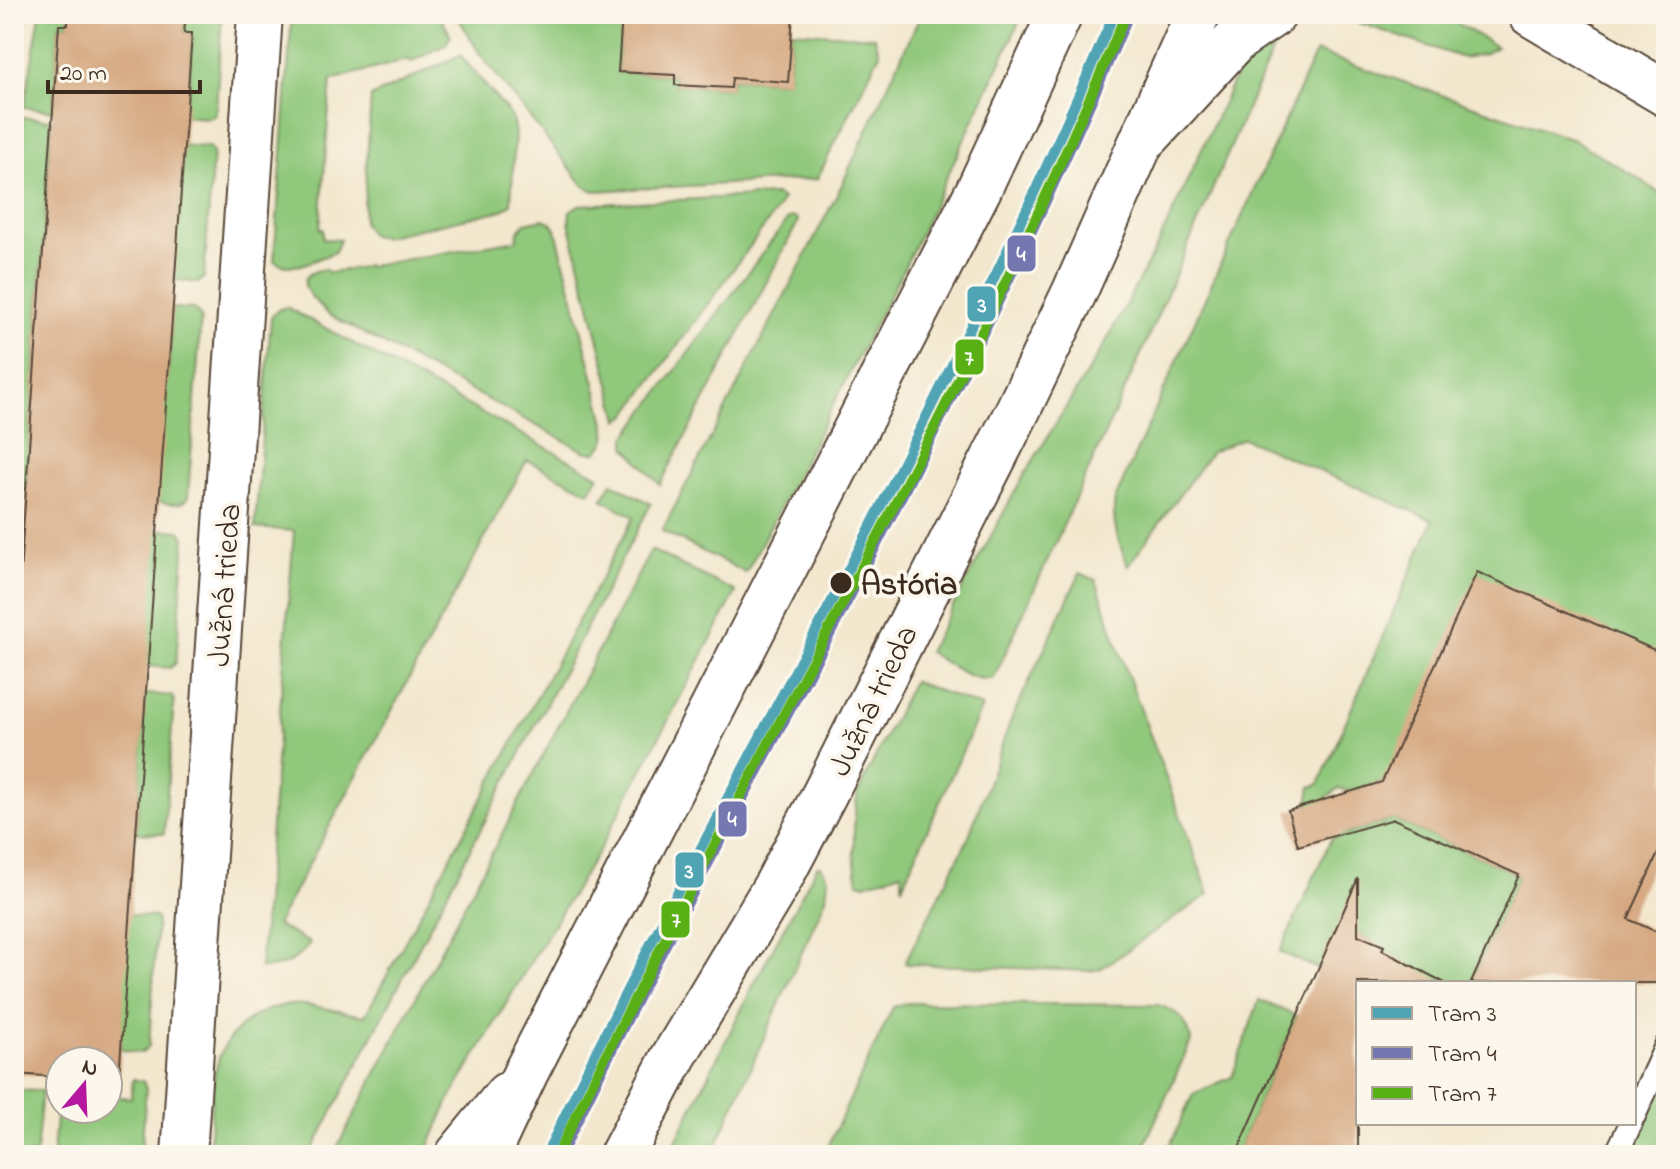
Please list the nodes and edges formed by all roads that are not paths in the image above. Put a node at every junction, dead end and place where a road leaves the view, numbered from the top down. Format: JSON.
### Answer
{"nodes":[{"id":1,"x":260,"y":14,"type":"edge"},
{"id":2,"x":1060,"y":14,"type":"edge"},
{"id":3,"x":1198,"y":14,"type":"edge"},
{"id":4,"x":1274,"y":14,"type":"edge"},
{"id":5,"x":1536,"y":15,"type":"edge"},
{"id":6,"x":1666,"y":94,"type":"edge"},
{"id":7,"x":1143,"y":140,"type":"junction"},
{"id":8,"x":1666,"y":1046,"type":"edge"},
{"id":9,"x":526,"y":1072,"type":"junction"},
{"id":10,"x":1636,"y":1112,"type":"edge"},
{"id":11,"x":1630,"y":1125,"type":"edge"},
{"id":12,"x":184,"y":1155,"type":"edge"},
{"id":13,"x":458,"y":1155,"type":"edge"},
{"id":14,"x":487,"y":1155,"type":"edge"},
{"id":15,"x":622,"y":1155,"type":"edge"},
{"id":16,"x":1616,"y":1155,"type":"edge"}],
"edges":[{"from":1,"to":12,"type":"street","name":"Južná trieda"},
{"from":2,"to":9,"type":"street"},
{"from":3,"to":7,"type":"street","name":"Južná trieda"},
{"from":4,"to":7,"type":"street"},
{"from":5,"to":6,"type":"street"},
{"from":7,"to":15,"type":"street","name":"Južná trieda"},
{"from":8,"to":10,"type":"lane"},
{"from":9,"to":13,"type":"street"},
{"from":9,"to":14,"type":"street"},
{"from":11,"to":16,"type":"lane"}]}
